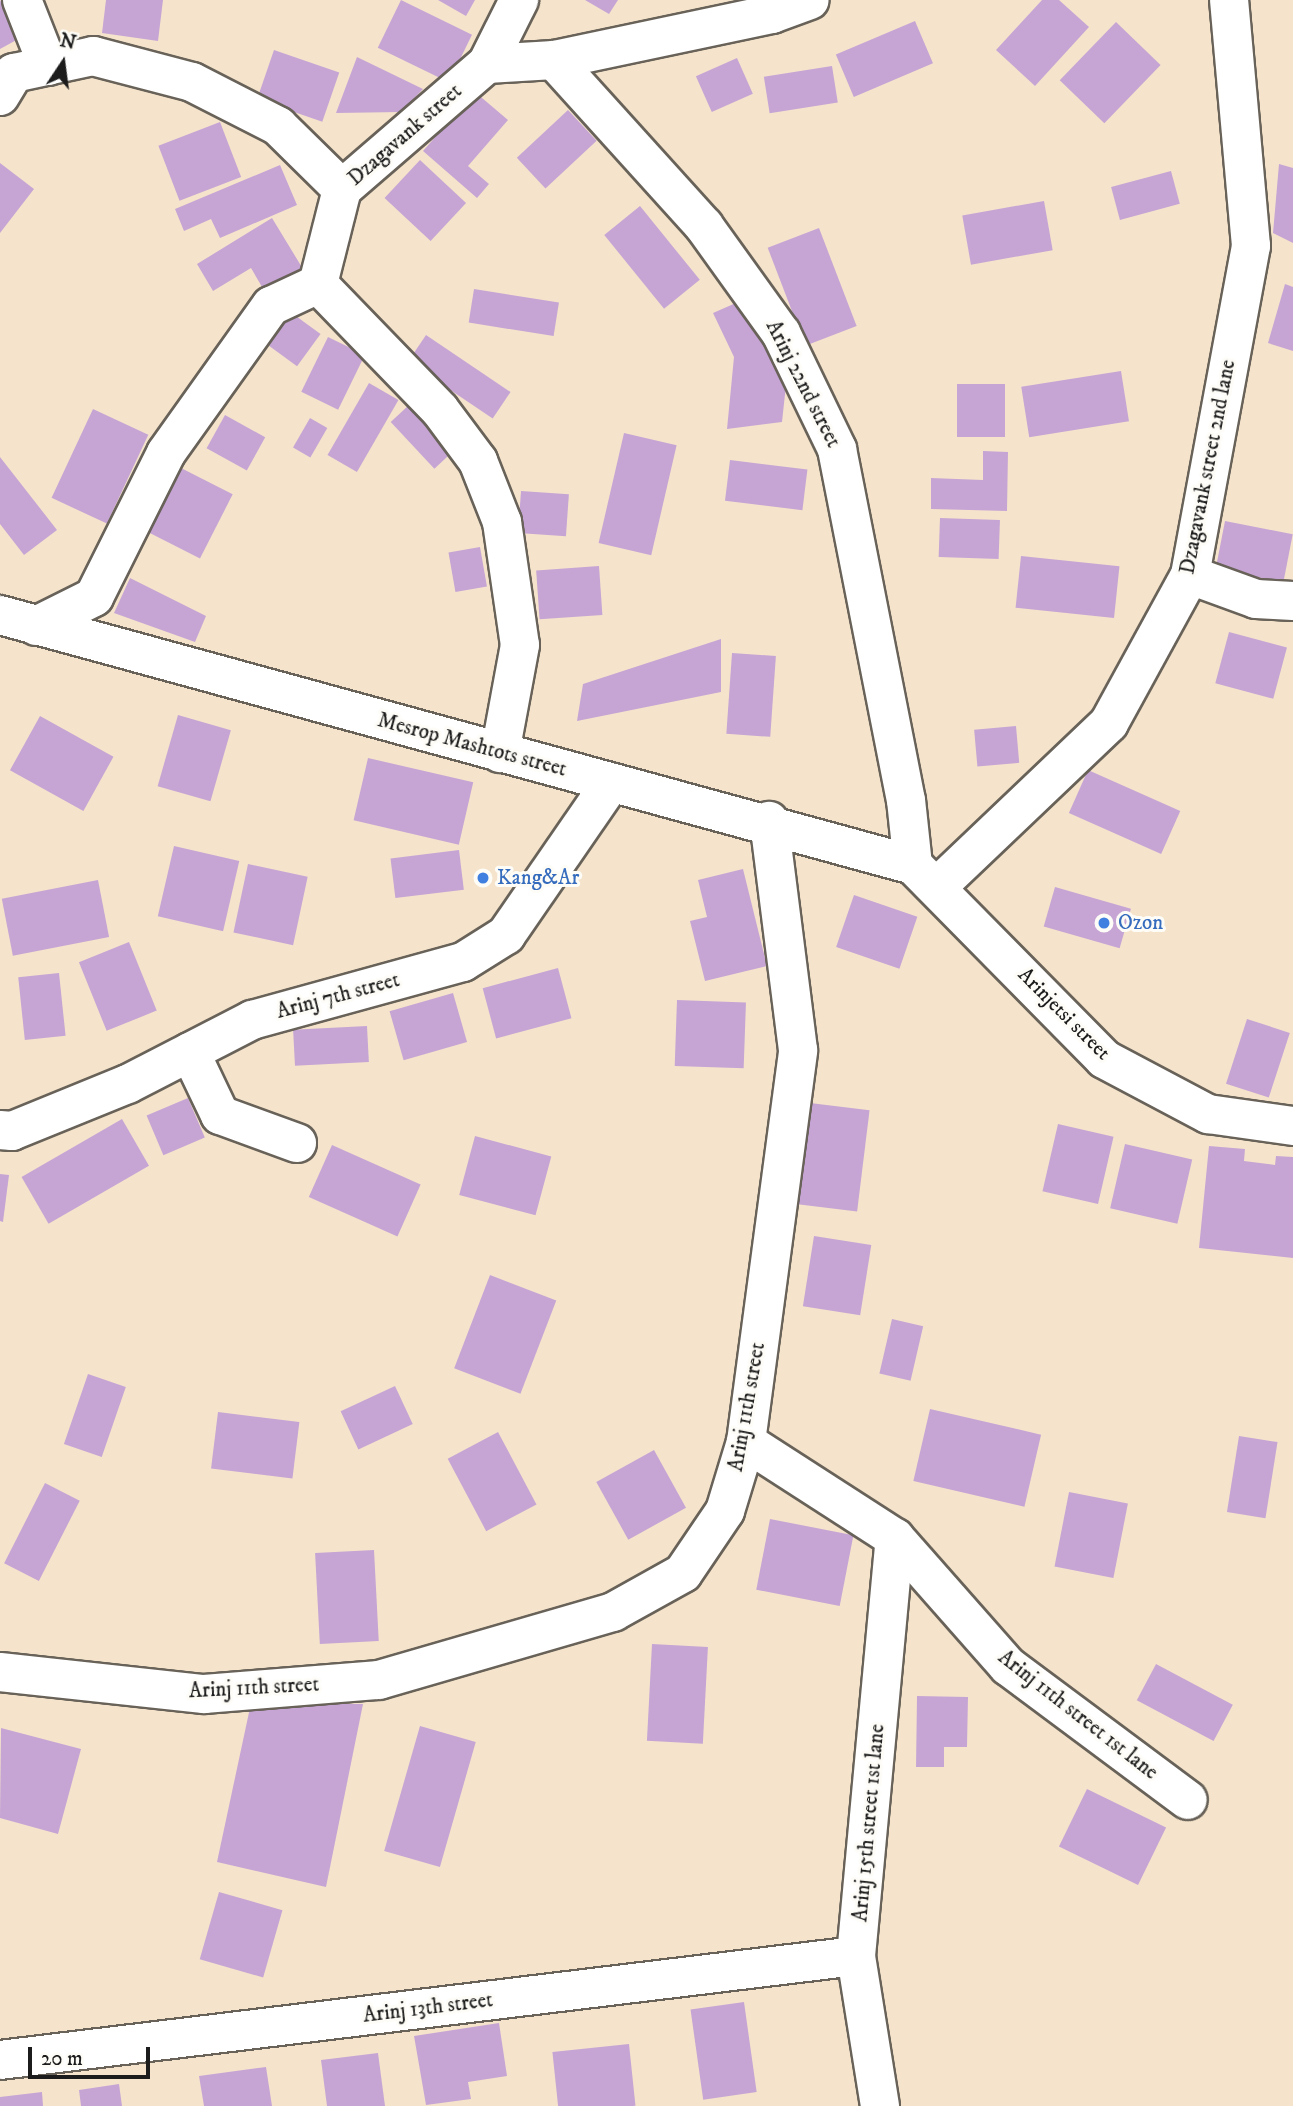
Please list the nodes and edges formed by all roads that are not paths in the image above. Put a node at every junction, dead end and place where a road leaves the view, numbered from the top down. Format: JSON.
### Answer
{"nodes":[{"id":1,"x":22,"y":0,"type":"edge"},
{"id":2,"x":519,"y":0,"type":"edge"},
{"id":3,"x":810,"y":0,"type":"edge"},
{"id":4,"x":1229,"y":0,"type":"edge"},
{"id":5,"x":554,"y":60,"type":"junction"},
{"id":6,"x":487,"y":64,"type":"junction"},
{"id":7,"x":48,"y":66,"type":"junction"},
{"id":8,"x":0,"y":96,"type":"edge"},
{"id":9,"x":342,"y":189,"type":"junction"},
{"id":10,"x":318,"y":284,"type":"junction"},
{"id":11,"x":1190,"y":575,"type":"junction"},
{"id":12,"x":1293,"y":601,"type":"edge"},
{"id":13,"x":0,"y":615,"type":"edge"},
{"id":14,"x":36,"y":626,"type":"junction"},
{"id":15,"x":500,"y":753,"type":"junction"},
{"id":16,"x":611,"y":783,"type":"junction"},
{"id":17,"x":769,"y":821,"type":"junction"},
{"id":18,"x":926,"y":875,"type":"junction"},
{"id":19,"x":190,"y":1052,"type":"junction"},
{"id":20,"x":1293,"y":1126,"type":"edge"},
{"id":21,"x":0,"y":1130,"type":"edge"},
{"id":22,"x":296,"y":1143,"type":"dead end"},
{"id":23,"x":746,"y":1442,"type":"junction"},
{"id":24,"x":895,"y":1538,"type":"junction"},
{"id":25,"x":0,"y":1672,"type":"edge"},
{"id":26,"x":1188,"y":1800,"type":"dead end"},
{"id":27,"x":856,"y":1956,"type":"junction"},
{"id":28,"x":0,"y":2060,"type":"edge"},
{"id":29,"x":880,"y":2106,"type":"edge"}],
"edges":[{"from":1,"to":7,"type":"street"},
{"from":2,"to":6,"type":"street"},
{"from":3,"to":5,"type":"street"},
{"from":4,"to":11,"type":"street","name":"Dzagavank street 2nd lane"},
{"from":5,"to":6,"type":"street"},
{"from":5,"to":18,"type":"street","name":"Arinj 22nd street"},
{"from":6,"to":9,"type":"street","name":"Dzagavank street"},
{"from":7,"to":8,"type":"street","name":"Dzagavank street"},
{"from":7,"to":9,"type":"street","name":"Dzagavank street"},
{"from":9,"to":10,"type":"street"},
{"from":10,"to":14,"type":"street"},
{"from":10,"to":15,"type":"street"},
{"from":11,"to":12,"type":"street"},
{"from":11,"to":18,"type":"street","name":"Dzagavank street 2nd lane"},
{"from":13,"to":14,"type":"street","name":"Mesrop Mashtots street"},
{"from":14,"to":15,"type":"street","name":"Mesrop Mashtots street"},
{"from":15,"to":16,"type":"street","name":"Mesrop Mashtots street"},
{"from":16,"to":17,"type":"street","name":"Mesrop Mashtots street"},
{"from":16,"to":19,"type":"street","name":"Arinj 7th street"},
{"from":17,"to":18,"type":"street","name":"Mesrop Mashtots street"},
{"from":17,"to":23,"type":"street","name":"Arinj 11th street"},
{"from":18,"to":20,"type":"street","name":"Arinjetsi street"},
{"from":19,"to":21,"type":"street","name":"Arinj 7th street"},
{"from":19,"to":22,"type":"street"},
{"from":23,"to":24,"type":"street","name":"Arinj 11th street 1st lane"},
{"from":23,"to":25,"type":"street","name":"Arinj 11th street"},
{"from":24,"to":26,"type":"street","name":"Arinj 11th street 1st lane"},
{"from":24,"to":27,"type":"street","name":"Arinj 15th street 1st lane"},
{"from":27,"to":28,"type":"street","name":"Arinj 13th street"},
{"from":27,"to":29,"type":"street","name":"Arinj 15th street 1st lane"}]}
